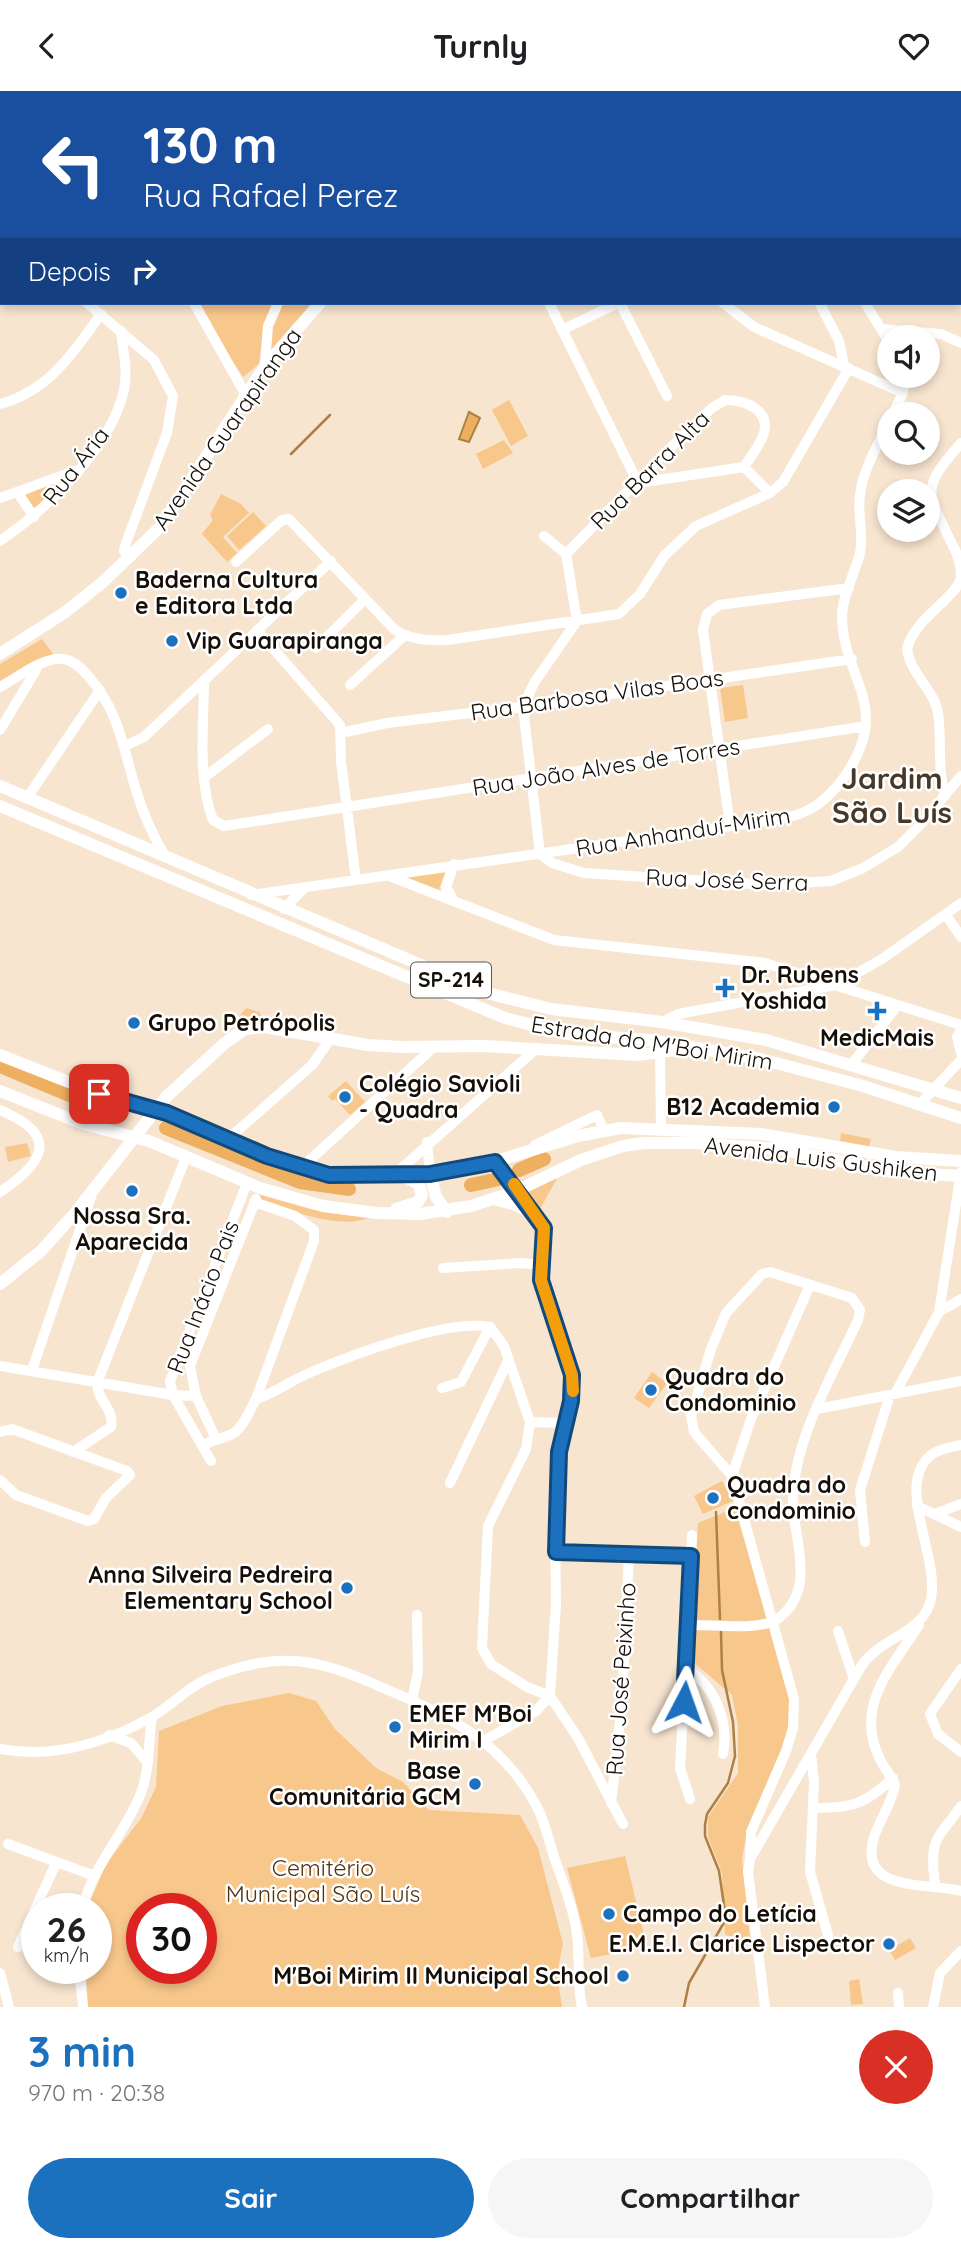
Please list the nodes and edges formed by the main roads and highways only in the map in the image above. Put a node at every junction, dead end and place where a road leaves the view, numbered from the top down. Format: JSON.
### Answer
{"nodes":[{"id":1,"x":318,"y":305,"type":"edge"},
{"id":2,"x":0,"y":654,"type":"edge"},
{"id":3,"x":0,"y":786,"type":"edge"},
{"id":4,"x":0,"y":806,"type":"edge"},
{"id":5,"x":284,"y":909,"type":"junction"},
{"id":6,"x":254,"y":913,"type":"junction"},
{"id":7,"x":662,"y":1021,"type":"junction"},
{"id":8,"x":650,"y":1040,"type":"junction"},
{"id":9,"x":696,"y":1047,"type":"junction"},
{"id":10,"x":0,"y":1055,"type":"edge"},
{"id":11,"x":639,"y":1055,"type":"junction"},
{"id":12,"x":0,"y":1091,"type":"edge"},
{"id":13,"x":961,"y":1098,"type":"edge"},
{"id":14,"x":156,"y":1110,"type":"junction"},
{"id":15,"x":961,"y":1118,"type":"edge"},
{"id":16,"x":136,"y":1137,"type":"junction"},
{"id":17,"x":961,"y":1161,"type":"edge"},
{"id":18,"x":394,"y":1174,"type":"junction"},
{"id":19,"x":430,"y":1174,"type":"junction"},
{"id":20,"x":961,"y":1175,"type":"edge"},
{"id":21,"x":447,"y":1212,"type":"junction"},
{"id":22,"x":377,"y":1213,"type":"junction"},
{"id":23,"x":0,"y":1284,"type":"edge"}],
"edges":[{"from":1,"to":2,"type":"main road","name":"Avenida Guarapiranga"},
{"from":3,"to":5,"type":"main road","name":"Estrada do M'Boi Mirim","number":"SP-214"},
{"from":4,"to":6,"type":"main road","name":"Estrada do M'Boi Mirim","number":"SP-214"},
{"from":5,"to":6,"type":"main road"},
{"from":5,"to":7,"type":"main road","name":"Estrada do M'Boi Mirim","number":"SP-214"},
{"from":6,"to":8,"type":"main road","name":"Estrada do M'Boi Mirim","number":"SP-214"},
{"from":7,"to":8,"type":"main road"},
{"from":7,"to":13,"type":"main road","name":"Estrada do M'Boi Mirim","number":"SP-214"},
{"from":8,"to":9,"type":"main road","name":"Estrada do M'Boi Mirim","number":"SP-214"},
{"from":8,"to":11,"type":"main road"},
{"from":9,"to":11,"type":"main road"},
{"from":9,"to":15,"type":"main road","name":"Estrada do M'Boi Mirim","number":"SP-214"},
{"from":10,"to":14,"type":"main road","name":"Avenida Luis Gushiken"},
{"from":11,"to":14,"type":"main road"},
{"from":12,"to":16,"type":"main road","name":"Avenida Luis Gushiken"},
{"from":14,"to":16,"type":"main road"},
{"from":14,"to":18,"type":"main road","name":"Avenida Luis Gushiken"},
{"from":16,"to":22,"type":"main road","name":"Avenida Luis Gushiken"},
{"from":16,"to":23,"type":"main road"},
{"from":17,"to":19,"type":"main road","name":"Avenida Luis Gushiken"},
{"from":18,"to":19,"type":"main road","name":"Avenida Luis Gushiken"},
{"from":18,"to":22,"type":"main road"},
{"from":19,"to":21,"type":"main road"},
{"from":20,"to":21,"type":"main road","name":"Avenida Luis Gushiken"},
{"from":21,"to":22,"type":"main road","name":"Avenida Luis Gushiken"}]}
